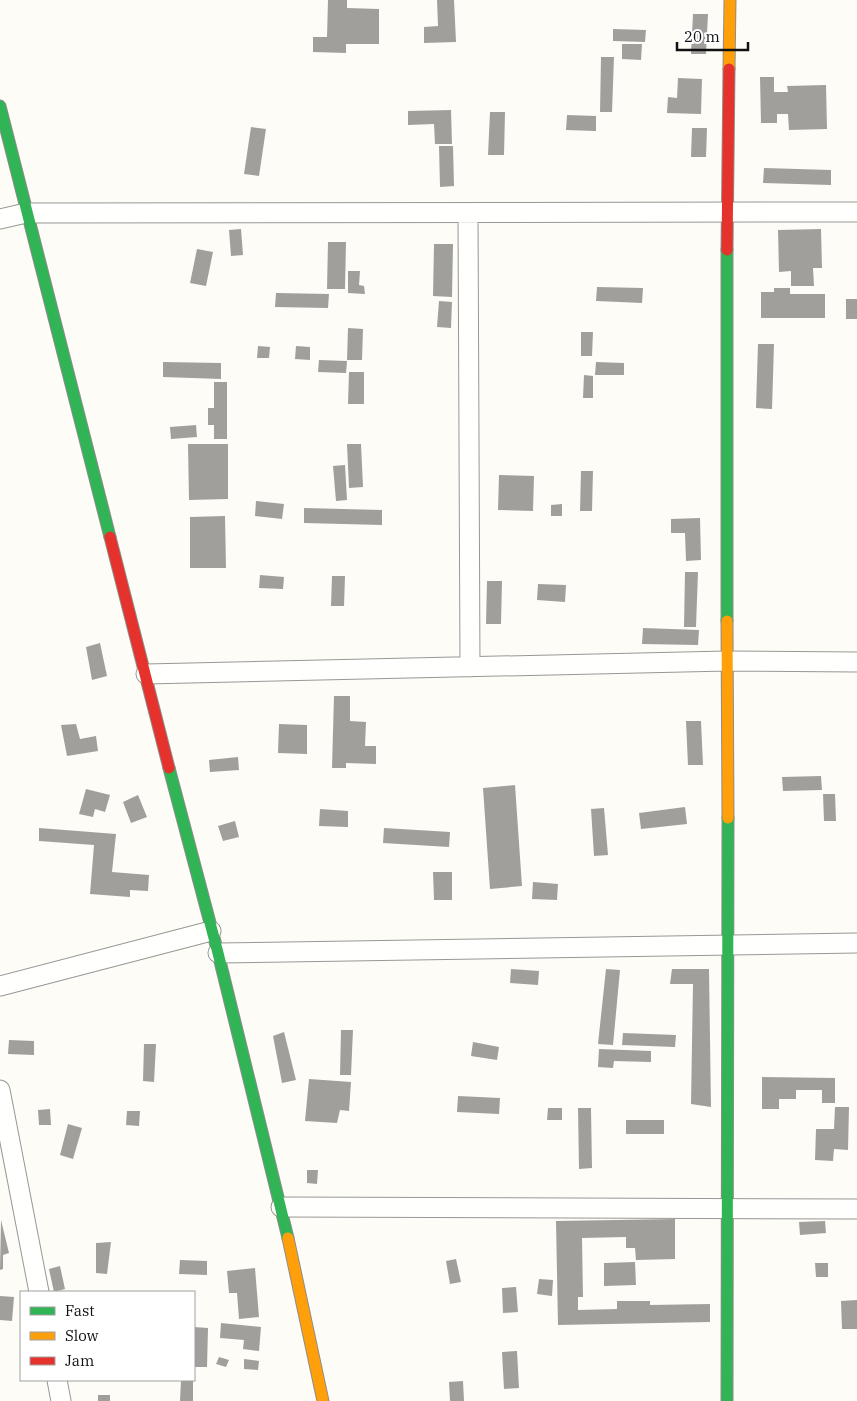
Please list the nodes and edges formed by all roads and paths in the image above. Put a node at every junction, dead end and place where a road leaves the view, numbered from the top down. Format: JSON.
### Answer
{"nodes":[{"id":1,"x":730,"y":0,"type":"edge"},
{"id":2,"x":0,"y":106,"type":"edge"},
{"id":3,"x":857,"y":212,"type":"edge"},
{"id":4,"x":26,"y":213,"type":"junction"},
{"id":5,"x":468,"y":214,"type":"junction"},
{"id":6,"x":726,"y":214,"type":"junction"},
{"id":7,"x":0,"y":219,"type":"edge"},
{"id":8,"x":727,"y":661,"type":"junction"},
{"id":9,"x":857,"y":662,"type":"edge"},
{"id":10,"x":470,"y":667,"type":"junction"},
{"id":11,"x":146,"y":674,"type":"junction"},
{"id":12,"x":211,"y":932,"type":"junction"},
{"id":13,"x":857,"y":943,"type":"edge"},
{"id":14,"x":729,"y":945,"type":"junction"},
{"id":15,"x":218,"y":953,"type":"junction"},
{"id":16,"x":0,"y":986,"type":"edge"},
{"id":17,"x":0,"y":1090,"type":"edge"},
{"id":18,"x":281,"y":1207,"type":"junction"},
{"id":19,"x":730,"y":1208,"type":"junction"},
{"id":20,"x":857,"y":1209,"type":"edge"},
{"id":21,"x":40,"y":1291,"type":"edge"},
{"id":22,"x":57,"y":1381,"type":"edge"},
{"id":23,"x":61,"y":1401,"type":"edge"},
{"id":24,"x":323,"y":1401,"type":"edge"},
{"id":25,"x":728,"y":1401,"type":"edge"}],
"edges":[{"from":1,"to":6,"type":"street"},
{"from":2,"to":4,"type":"street"},
{"from":3,"to":6,"type":"street"},
{"from":4,"to":5,"type":"street"},
{"from":4,"to":7,"type":"street"},
{"from":4,"to":11,"type":"street"},
{"from":5,"to":6,"type":"street"},
{"from":5,"to":10,"type":"street"},
{"from":6,"to":8,"type":"street"},
{"from":8,"to":9,"type":"street"},
{"from":8,"to":10,"type":"street"},
{"from":8,"to":14,"type":"street"},
{"from":10,"to":11,"type":"street"},
{"from":11,"to":12,"type":"street"},
{"from":12,"to":15,"type":"street"},
{"from":12,"to":16,"type":"street"},
{"from":13,"to":14,"type":"street"},
{"from":14,"to":15,"type":"street"},
{"from":14,"to":19,"type":"street"},
{"from":15,"to":18,"type":"street"},
{"from":17,"to":21,"type":"street"},
{"from":18,"to":19,"type":"street"},
{"from":18,"to":24,"type":"street"},
{"from":19,"to":20,"type":"street"},
{"from":19,"to":25,"type":"street"},
{"from":22,"to":23,"type":"street"}]}
